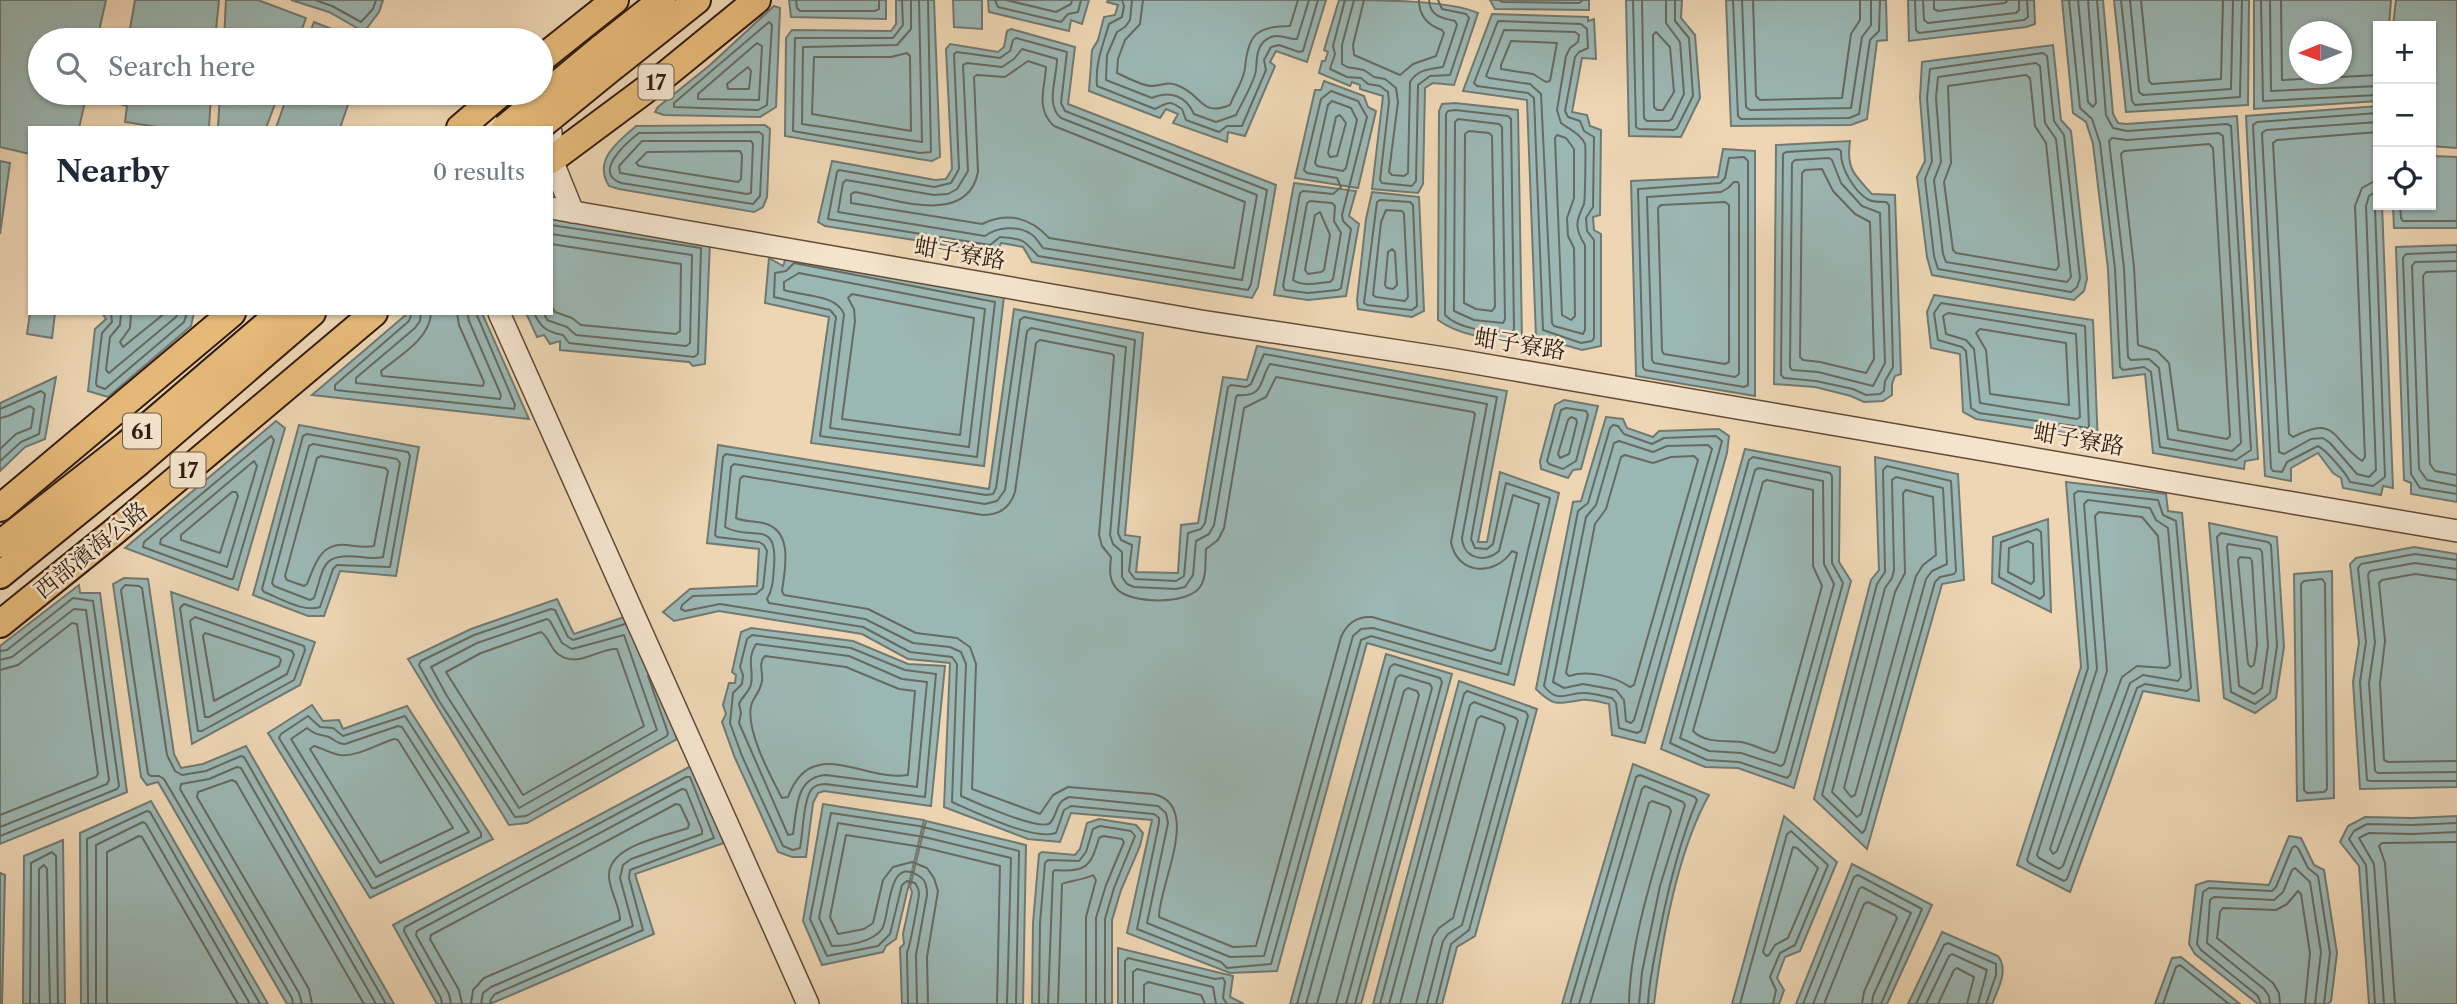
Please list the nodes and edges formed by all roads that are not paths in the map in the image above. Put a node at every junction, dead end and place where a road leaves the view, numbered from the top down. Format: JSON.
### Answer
{"nodes":[{"id":1,"x":615,"y":0,"type":"edge"},
{"id":2,"x":662,"y":0,"type":"edge"},
{"id":3,"x":697,"y":0,"type":"edge"},
{"id":4,"x":757,"y":0,"type":"edge"},
{"id":5,"x":553,"y":49,"type":"edge"},
{"id":6,"x":607,"y":58,"type":"junction"},
{"id":7,"x":553,"y":95,"type":"edge"},
{"id":8,"x":487,"y":105,"type":"edge"},
{"id":9,"x":539,"y":105,"type":"edge"},
{"id":10,"x":545,"y":105,"type":"edge"},
{"id":11,"x":464,"y":124,"type":"edge"},
{"id":12,"x":484,"y":126,"type":"edge"},
{"id":13,"x":508,"y":126,"type":"edge"},
{"id":14,"x":540,"y":126,"type":"edge"},
{"id":15,"x":550,"y":126,"type":"edge"},
{"id":16,"x":553,"y":159,"type":"edge"},
{"id":17,"x":553,"y":165,"type":"edge"},
{"id":18,"x":553,"y":208,"type":"edge"},
{"id":19,"x":573,"y":212,"type":"junction"},
{"id":20,"x":230,"y":315,"type":"edge"},
{"id":21,"x":278,"y":315,"type":"edge"},
{"id":22,"x":310,"y":315,"type":"edge"},
{"id":23,"x":372,"y":315,"type":"edge"},
{"id":24,"x":500,"y":315,"type":"edge"},
{"id":25,"x":0,"y":508,"type":"edge"},
{"id":26,"x":2457,"y":531,"type":"edge"},
{"id":27,"x":0,"y":544,"type":"edge"},
{"id":28,"x":0,"y":575,"type":"edge"},
{"id":29,"x":0,"y":625,"type":"edge"},
{"id":30,"x":808,"y":1004,"type":"edge"}],
"edges":[{"from":1,"to":5,"type":"main road"},
{"from":2,"to":6,"type":"main road"},
{"from":3,"to":6,"type":"main road"},
{"from":4,"to":16,"type":"main road","number":"17"},
{"from":6,"to":7,"type":"main road","bridge":true},
{"from":6,"to":14,"type":"main road","bridge":true},
{"from":8,"to":11,"type":"main road"},
{"from":9,"to":13,"type":"main road","bridge":true},
{"from":10,"to":15,"type":"street"},
{"from":11,"to":12,"type":"street"},
{"from":17,"to":19,"type":"street"},
{"from":18,"to":19,"type":"street","name":"蚶子寮路"},
{"from":19,"to":26,"type":"street","name":"蚶子寮路"},
{"from":20,"to":25,"type":"main road"},
{"from":21,"to":27,"type":"main road","number":"61"},
{"from":22,"to":28,"type":"main road","number":"61"},
{"from":23,"to":29,"type":"main road","name":"西部濱海公路","number":"17"},
{"from":24,"to":30,"type":"street"}]}
